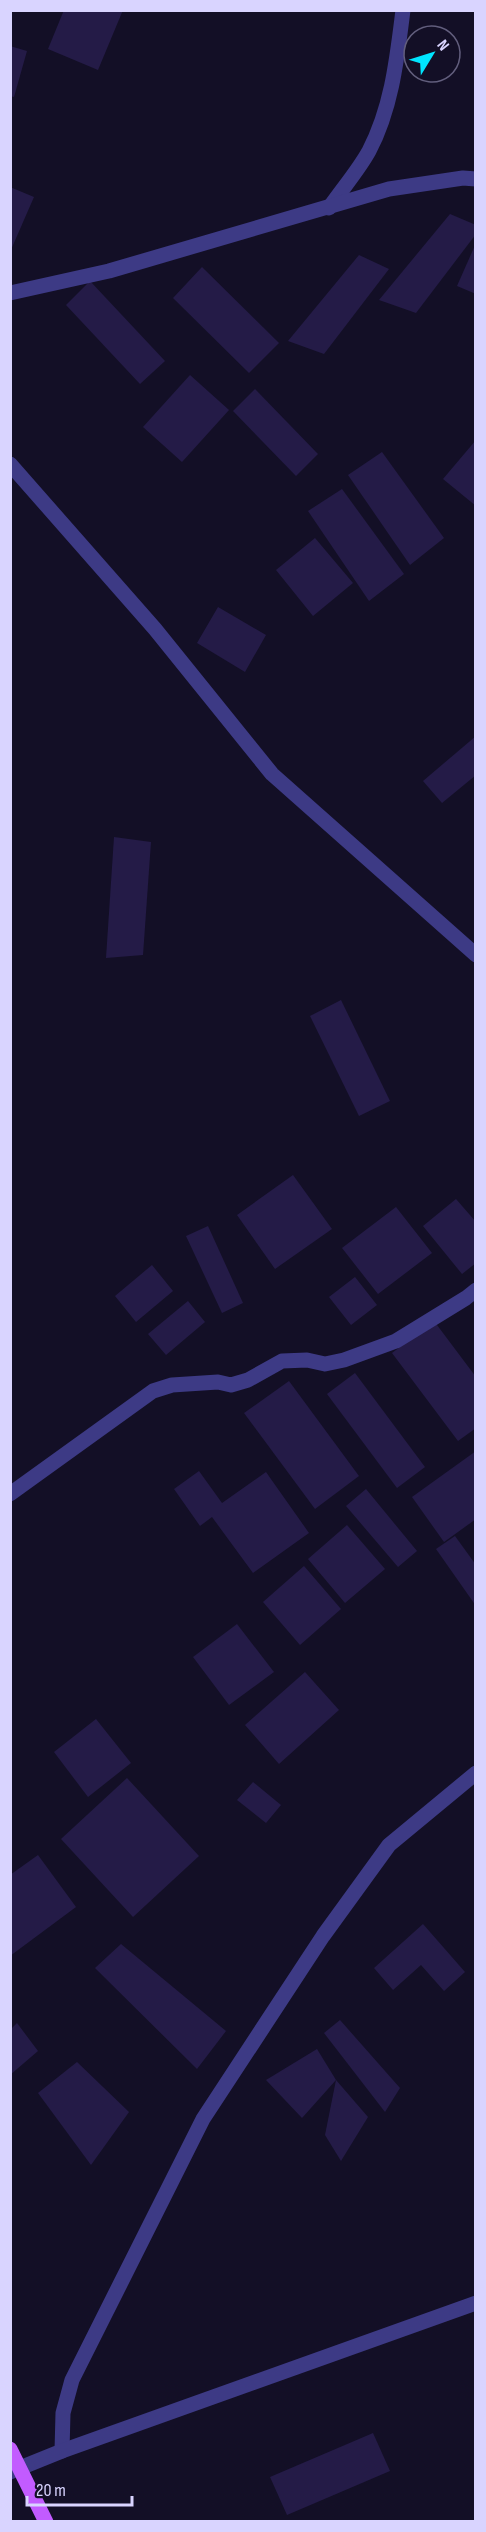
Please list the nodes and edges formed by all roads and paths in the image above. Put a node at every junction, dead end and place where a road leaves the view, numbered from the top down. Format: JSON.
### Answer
{"nodes":[{"id":1,"x":403,"y":10,"type":"edge"},
{"id":2,"x":476,"y":179,"type":"edge"},
{"id":3,"x":329,"y":208,"type":"junction"},
{"id":4,"x":10,"y":293,"type":"edge"},
{"id":5,"x":10,"y":464,"type":"edge"},
{"id":6,"x":476,"y":955,"type":"edge"},
{"id":7,"x":476,"y":1290,"type":"edge"},
{"id":8,"x":10,"y":1494,"type":"edge"},
{"id":9,"x":476,"y":1773,"type":"edge"},
{"id":10,"x":476,"y":2303,"type":"edge"},
{"id":11,"x":10,"y":2449,"type":"edge"},
{"id":12,"x":62,"y":2451,"type":"junction"},
{"id":13,"x":15,"y":2470,"type":"edge"},
{"id":14,"x":46,"y":2522,"type":"edge"}],
"edges":[{"from":1,"to":3,"type":"street"},
{"from":2,"to":3,"type":"street"},
{"from":3,"to":4,"type":"street"},
{"from":5,"to":6,"type":"street"},
{"from":7,"to":8,"type":"street"},
{"from":9,"to":12,"type":"street"},
{"from":10,"to":12,"type":"street"},
{"from":11,"to":13,"type":"main road"},
{"from":12,"to":13,"type":"street"},
{"from":13,"to":14,"type":"main road"}]}
